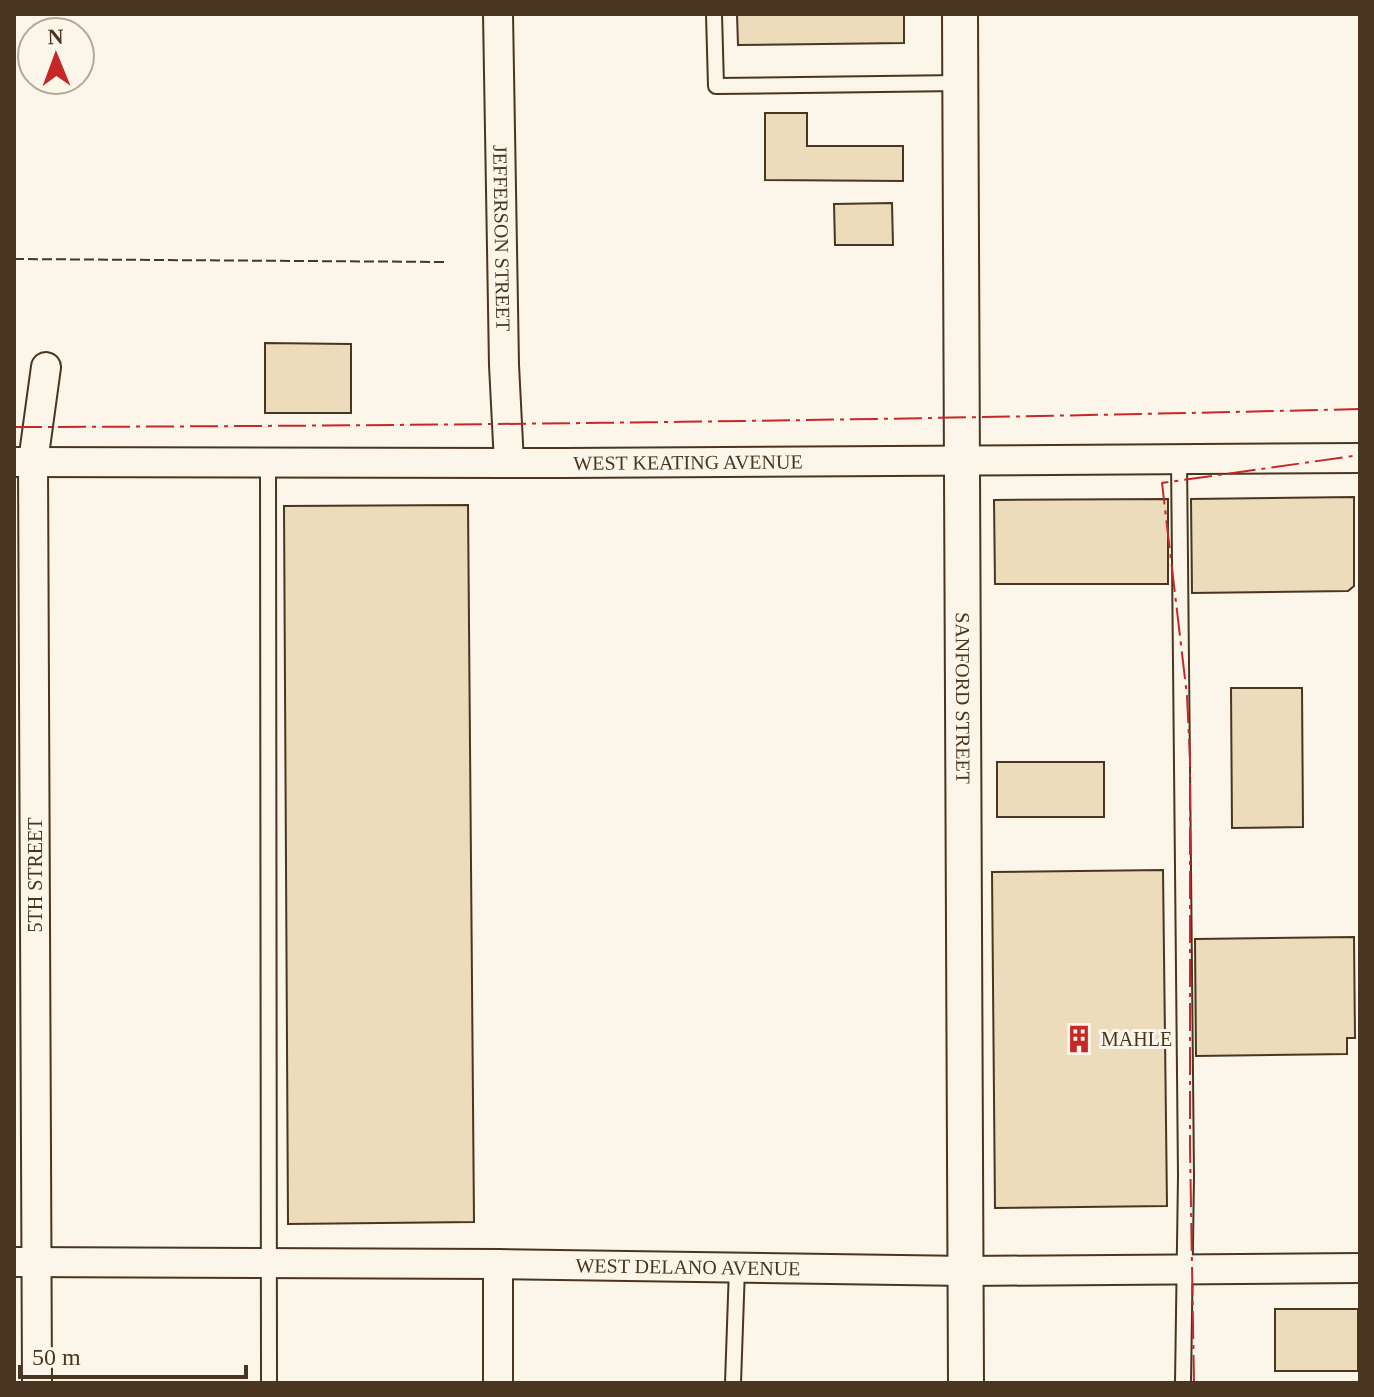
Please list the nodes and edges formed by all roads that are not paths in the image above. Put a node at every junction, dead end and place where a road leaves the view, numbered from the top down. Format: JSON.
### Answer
{"nodes":[{"id":1,"x":498,"y":14,"type":"edge"},
{"id":2,"x":714,"y":14,"type":"edge"},
{"id":3,"x":960,"y":14,"type":"edge"},
{"id":4,"x":960,"y":83,"type":"junction"},
{"id":5,"x":46,"y":367,"type":"dead end"},
{"id":6,"x":1360,"y":458,"type":"edge"},
{"id":7,"x":1179,"y":459,"type":"junction"},
{"id":8,"x":961,"y":460,"type":"junction"},
{"id":9,"x":24,"y":462,"type":"edge"},
{"id":10,"x":268,"y":462,"type":"junction"},
{"id":11,"x":509,"y":463,"type":"junction"},
{"id":12,"x":25,"y":1262,"type":"edge"},
{"id":13,"x":267,"y":1262,"type":"junction"},
{"id":14,"x":498,"y":1264,"type":"junction"},
{"id":15,"x":737,"y":1268,"type":"junction"},
{"id":16,"x":1360,"y":1268,"type":"edge"},
{"id":17,"x":1183,"y":1269,"type":"junction"},
{"id":18,"x":968,"y":1271,"type":"junction"},
{"id":19,"x":37,"y":1383,"type":"edge"},
{"id":20,"x":269,"y":1383,"type":"edge"},
{"id":21,"x":498,"y":1383,"type":"edge"},
{"id":22,"x":733,"y":1383,"type":"edge"},
{"id":23,"x":966,"y":1383,"type":"edge"},
{"id":24,"x":1183,"y":1383,"type":"edge"}],
"edges":[{"from":1,"to":11,"type":"street","name":"JEFFERSON STREET"},
{"from":2,"to":4,"type":"lane"},
{"from":3,"to":4,"type":"street","name":"SANFORD STREET"},
{"from":4,"to":8,"type":"street","name":"SANFORD STREET"},
{"from":5,"to":9,"type":"street","name":"5TH STREET"},
{"from":6,"to":7,"type":"street","name":"WEST KEATING AVENUE"},
{"from":7,"to":8,"type":"street","name":"WEST KEATING AVENUE"},
{"from":7,"to":17,"type":"lane"},
{"from":8,"to":11,"type":"street","name":"WEST KEATING AVENUE"},
{"from":8,"to":18,"type":"street","name":"SANFORD STREET"},
{"from":9,"to":10,"type":"street","name":"WEST KEATING AVENUE"},
{"from":9,"to":12,"type":"street","name":"5TH STREET"},
{"from":10,"to":11,"type":"street","name":"WEST KEATING AVENUE"},
{"from":10,"to":13,"type":"lane"},
{"from":12,"to":13,"type":"street","name":"WEST DELANO AVENUE"},
{"from":12,"to":19,"type":"street","name":"5TH STREET"},
{"from":13,"to":14,"type":"street","name":"WEST DELANO AVENUE"},
{"from":13,"to":20,"type":"lane"},
{"from":14,"to":15,"type":"street","name":"WEST DELANO AVENUE"},
{"from":14,"to":21,"type":"street"},
{"from":15,"to":18,"type":"street","name":"WEST DELANO AVENUE"},
{"from":15,"to":22,"type":"lane"},
{"from":16,"to":17,"type":"street","name":"WEST DELANO AVENUE"},
{"from":17,"to":18,"type":"street","name":"WEST DELANO AVENUE"},
{"from":17,"to":24,"type":"lane"},
{"from":18,"to":23,"type":"street","name":"SANFORD STREET"}]}
